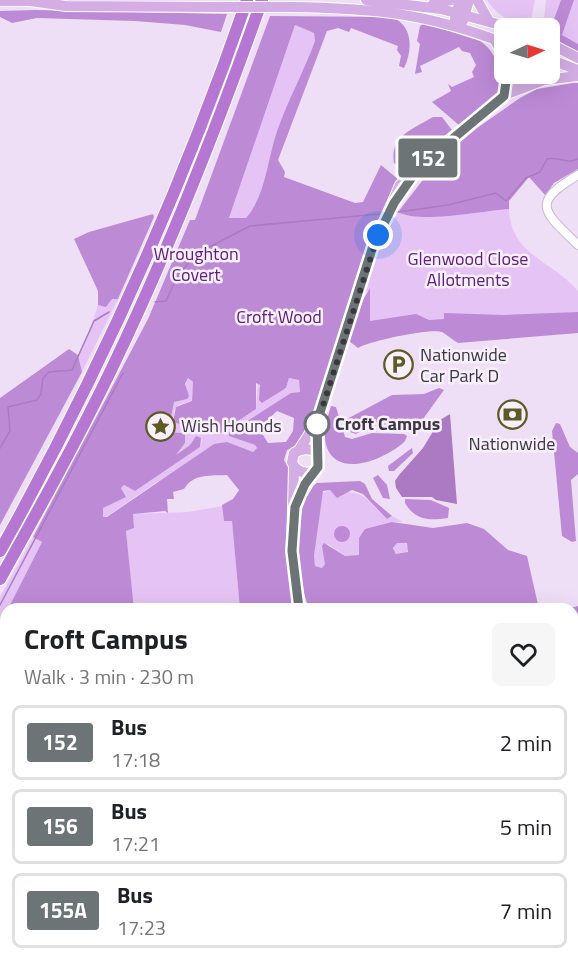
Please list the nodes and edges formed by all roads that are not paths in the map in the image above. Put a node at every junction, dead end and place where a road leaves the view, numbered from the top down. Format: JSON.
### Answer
{"nodes":[{"id":1,"x":0,"y":0,"type":"edge"},
{"id":2,"x":32,"y":0,"type":"edge"},
{"id":3,"x":247,"y":0,"type":"edge"},
{"id":4,"x":262,"y":0,"type":"edge"},
{"id":5,"x":366,"y":0,"type":"edge"},
{"id":6,"x":451,"y":0,"type":"edge"},
{"id":7,"x":460,"y":0,"type":"edge"},
{"id":8,"x":469,"y":0,"type":"edge"},
{"id":9,"x":477,"y":0,"type":"edge"},
{"id":10,"x":66,"y":3,"type":"edge"},
{"id":11,"x":414,"y":5,"type":"junction"},
{"id":12,"x":461,"y":13,"type":"junction"},
{"id":13,"x":492,"y":22,"type":"joint"},
{"id":14,"x":457,"y":26,"type":"junction"},
{"id":15,"x":494,"y":39,"type":"edge"},
{"id":16,"x":560,"y":48,"type":"edge"},
{"id":17,"x":578,"y":58,"type":"edge"},
{"id":18,"x":560,"y":63,"type":"edge"},
{"id":19,"x":578,"y":70,"type":"edge"},
{"id":20,"x":578,"y":76,"type":"edge"},
{"id":21,"x":510,"y":84,"type":"edge"},
{"id":22,"x":504,"y":96,"type":"junction"},
{"id":23,"x":578,"y":175,"type":"edge"},
{"id":24,"x":578,"y":245,"type":"edge"},
{"id":25,"x":317,"y":422,"type":"junction"},
{"id":26,"x":299,"y":450,"type":"junction"},
{"id":27,"x":318,"y":455,"type":"junction"},
{"id":28,"x":294,"y":467,"type":"junction"},
{"id":29,"x":315,"y":471,"type":"junction"},
{"id":30,"x":295,"y":507,"type":"junction"},
{"id":31,"x":0,"y":550,"type":"edge"},
{"id":32,"x":0,"y":579,"type":"edge"},
{"id":33,"x":299,"y":603,"type":"edge"}],
"edges":[{"from":1,"to":2,"type":"main road"},
{"from":2,"to":10,"type":"main road"},
{"from":3,"to":31,"type":"highway"},
{"from":4,"to":32,"type":"highway"},
{"from":5,"to":11,"type":"main road"},
{"from":6,"to":11,"type":"main road"},
{"from":7,"to":12,"type":"main road"},
{"from":8,"to":12,"type":"main road"},
{"from":9,"to":13,"type":"main road"},
{"from":10,"to":14,"type":"main road","bridge":true},
{"from":11,"to":12,"type":"main road"},
{"from":12,"to":13,"type":"main road"},
{"from":12,"to":14,"type":"main road"},
{"from":14,"to":15,"type":"main road"},
{"from":16,"to":17,"type":"main road"},
{"from":18,"to":19,"type":"main road"},
{"from":20,"to":22,"type":"main road"},
{"from":21,"to":22,"type":"main road"},
{"from":22,"to":25,"type":"main road"},
{"from":23,"to":24,"type":"street"},
{"from":25,"to":26,"type":"main road"},
{"from":25,"to":27,"type":"main road"},
{"from":26,"to":27,"type":"main road"},
{"from":26,"to":28,"type":"main road"},
{"from":27,"to":29,"type":"main road"},
{"from":28,"to":29,"type":"main road"},
{"from":28,"to":30,"type":"main road"},
{"from":29,"to":30,"type":"main road"},
{"from":30,"to":33,"type":"main road"}]}
